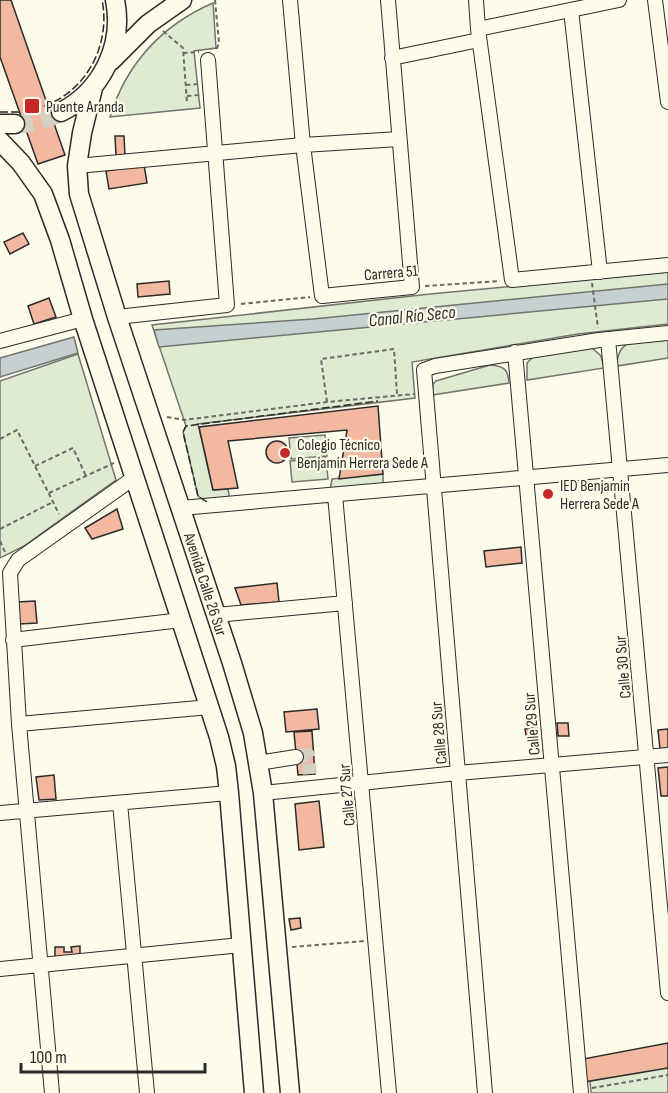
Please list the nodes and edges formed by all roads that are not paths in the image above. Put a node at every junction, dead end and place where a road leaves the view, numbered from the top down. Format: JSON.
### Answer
{"nodes":[{"id":1,"x":115,"y":0,"type":"edge"},
{"id":2,"x":182,"y":0,"type":"edge"},
{"id":3,"x":290,"y":0,"type":"edge"},
{"id":4,"x":388,"y":0,"type":"edge"},
{"id":5,"x":476,"y":0,"type":"edge"},
{"id":6,"x":619,"y":0,"type":"edge"},
{"id":7,"x":655,"y":0,"type":"edge"},
{"id":8,"x":571,"y":10,"type":"junction"},
{"id":9,"x":478,"y":34,"type":"junction"},
{"id":10,"x":392,"y":58,"type":"junction"},
{"id":11,"x":208,"y":60,"type":"road end"},
{"id":12,"x":108,"y":65,"type":"junction"},
{"id":13,"x":93,"y":88,"type":"junction"},
{"id":14,"x":668,"y":102,"type":"edge"},
{"id":15,"x":61,"y":112,"type":"tunnel mouth"},
{"id":16,"x":399,"y":139,"type":"junction"},
{"id":17,"x":0,"y":141,"type":"edge"},
{"id":18,"x":303,"y":145,"type":"junction"},
{"id":19,"x":215,"y":153,"type":"junction"},
{"id":20,"x":77,"y":166,"type":"junction"},
{"id":21,"x":668,"y":265,"type":"edge"},
{"id":22,"x":600,"y":272,"type":"junction"},
{"id":23,"x":117,"y":317,"type":"junction"},
{"id":24,"x":84,"y":319,"type":"junction"},
{"id":25,"x":668,"y":333,"type":"edge"},
{"id":26,"x":608,"y":339,"type":"junction"},
{"id":27,"x":0,"y":341,"type":"edge"},
{"id":28,"x":515,"y":352,"type":"junction"},
{"id":29,"x":668,"y":465,"type":"edge"},
{"id":30,"x":620,"y":470,"type":"junction"},
{"id":31,"x":135,"y":477,"type":"junction"},
{"id":32,"x":526,"y":478,"type":"junction"},
{"id":33,"x":434,"y":486,"type":"junction"},
{"id":34,"x":335,"y":495,"type":"junction"},
{"id":35,"x":181,"y":508,"type":"junction"},
{"id":36,"x":345,"y":603,"type":"junction"},
{"id":37,"x":216,"y":615,"type":"junction"},
{"id":38,"x":181,"y":620,"type":"junction"},
{"id":39,"x":14,"y":640,"type":"junction"},
{"id":40,"x":210,"y":707,"type":"junction"},
{"id":41,"x":19,"y":724,"type":"junction"},
{"id":42,"x":668,"y":756,"type":"edge"},
{"id":43,"x":296,"y":757,"type":"dead end"},
{"id":44,"x":646,"y":757,"type":"junction"},
{"id":45,"x":258,"y":763,"type":"junction"},
{"id":46,"x":552,"y":765,"type":"junction"},
{"id":47,"x":458,"y":773,"type":"junction"},
{"id":48,"x":361,"y":783,"type":"junction"},
{"id":49,"x":263,"y":793,"type":"junction"},
{"id":50,"x":229,"y":794,"type":"junction"},
{"id":51,"x":120,"y":803,"type":"junction"},
{"id":52,"x":27,"y":811,"type":"junction"},
{"id":53,"x":0,"y":813,"type":"edge"},
{"id":54,"x":242,"y":945,"type":"junction"},
{"id":55,"x":134,"y":956,"type":"junction"},
{"id":56,"x":40,"y":965,"type":"junction"},
{"id":57,"x":0,"y":969,"type":"edge"},
{"id":58,"x":668,"y":993,"type":"edge"},
{"id":59,"x":287,"y":1091,"type":"edge"},
{"id":60,"x":581,"y":1091,"type":"edge"},
{"id":61,"x":52,"y":1093,"type":"edge"},
{"id":62,"x":147,"y":1093,"type":"edge"},
{"id":63,"x":254,"y":1093,"type":"edge"},
{"id":64,"x":389,"y":1093,"type":"edge"},
{"id":65,"x":485,"y":1093,"type":"edge"}],
"edges":[{"from":1,"to":12,"type":"main road"},
{"from":2,"to":12,"type":"main road"},
{"from":3,"to":18,"type":"street"},
{"from":4,"to":10,"type":"street"},
{"from":5,"to":9,"type":"street"},
{"from":6,"to":8,"type":"street"},
{"from":7,"to":14,"type":"street"},
{"from":8,"to":9,"type":"street"},
{"from":8,"to":22,"type":"street"},
{"from":9,"to":10,"type":"street"},
{"from":9,"to":22,"type":"street"},
{"from":10,"to":16,"type":"street"},
{"from":11,"to":19,"type":"street"},
{"from":12,"to":13,"type":"main road"},
{"from":13,"to":15,"type":"main road"},
{"from":13,"to":20,"type":"main road","name":"Avenida Calle 26 Sur"},
{"from":16,"to":18,"type":"street"},
{"from":16,"to":18,"type":"street","name":"Carrera 51"},
{"from":17,"to":24,"type":"main road"},
{"from":18,"to":19,"type":"street"},
{"from":19,"to":20,"type":"street"},
{"from":19,"to":23,"type":"street"},
{"from":20,"to":23,"type":"main road","name":"Avenida Calle 26 Sur"},
{"from":21,"to":22,"type":"street"},
{"from":23,"to":35,"type":"main road","name":"Avenida Calle 26 Sur"},
{"from":24,"to":27,"type":"street"},
{"from":24,"to":31,"type":"main road"},
{"from":25,"to":26,"type":"street"},
{"from":26,"to":28,"type":"street"},
{"from":26,"to":30,"type":"street","name":"Calle 30 Sur"},
{"from":28,"to":32,"type":"street","name":"Calle 29 Sur"},
{"from":28,"to":33,"type":"street","name":"Calle 28 Sur"},
{"from":29,"to":30,"type":"street"},
{"from":30,"to":32,"type":"street"},
{"from":30,"to":44,"type":"street","name":"Calle 30 Sur"},
{"from":31,"to":38,"type":"main road"},
{"from":31,"to":39,"type":"street"},
{"from":32,"to":33,"type":"street"},
{"from":32,"to":46,"type":"street","name":"Calle 29 Sur"},
{"from":33,"to":34,"type":"street"},
{"from":33,"to":47,"type":"street","name":"Calle 28 Sur"},
{"from":34,"to":35,"type":"street"},
{"from":34,"to":36,"type":"street","name":"Calle 27 Sur"},
{"from":35,"to":37,"type":"main road","name":"Avenida Calle 26 Sur"},
{"from":36,"to":37,"type":"street"},
{"from":36,"to":48,"type":"street","name":"Calle 27 Sur"},
{"from":37,"to":45,"type":"main road","name":"Avenida Calle 26 Sur"},
{"from":38,"to":39,"type":"street"},
{"from":38,"to":40,"type":"main road"},
{"from":39,"to":41,"type":"street"},
{"from":40,"to":41,"type":"street"},
{"from":40,"to":50,"type":"main road"},
{"from":41,"to":52,"type":"street"},
{"from":42,"to":44,"type":"street"},
{"from":43,"to":45,"type":"street"},
{"from":44,"to":46,"type":"street"},
{"from":44,"to":58,"type":"street","name":"Calle 30 Sur"},
{"from":45,"to":49,"type":"main road","name":"Avenida Calle 26 Sur"},
{"from":46,"to":47,"type":"street"},
{"from":46,"to":60,"type":"street","name":"Calle 29 Sur"},
{"from":47,"to":48,"type":"street"},
{"from":47,"to":65,"type":"street","name":"Calle 28 Sur"},
{"from":48,"to":49,"type":"street"},
{"from":48,"to":64,"type":"street","name":"Calle 27 Sur"},
{"from":49,"to":59,"type":"main road","name":"Avenida Calle 26 Sur"},
{"from":50,"to":51,"type":"street"},
{"from":50,"to":54,"type":"main road"},
{"from":51,"to":52,"type":"street"},
{"from":51,"to":55,"type":"street"},
{"from":52,"to":53,"type":"street"},
{"from":52,"to":56,"type":"street"},
{"from":54,"to":55,"type":"street"},
{"from":54,"to":63,"type":"main road"},
{"from":55,"to":56,"type":"street"},
{"from":55,"to":62,"type":"street"},
{"from":56,"to":57,"type":"street"},
{"from":56,"to":61,"type":"street"}]}
